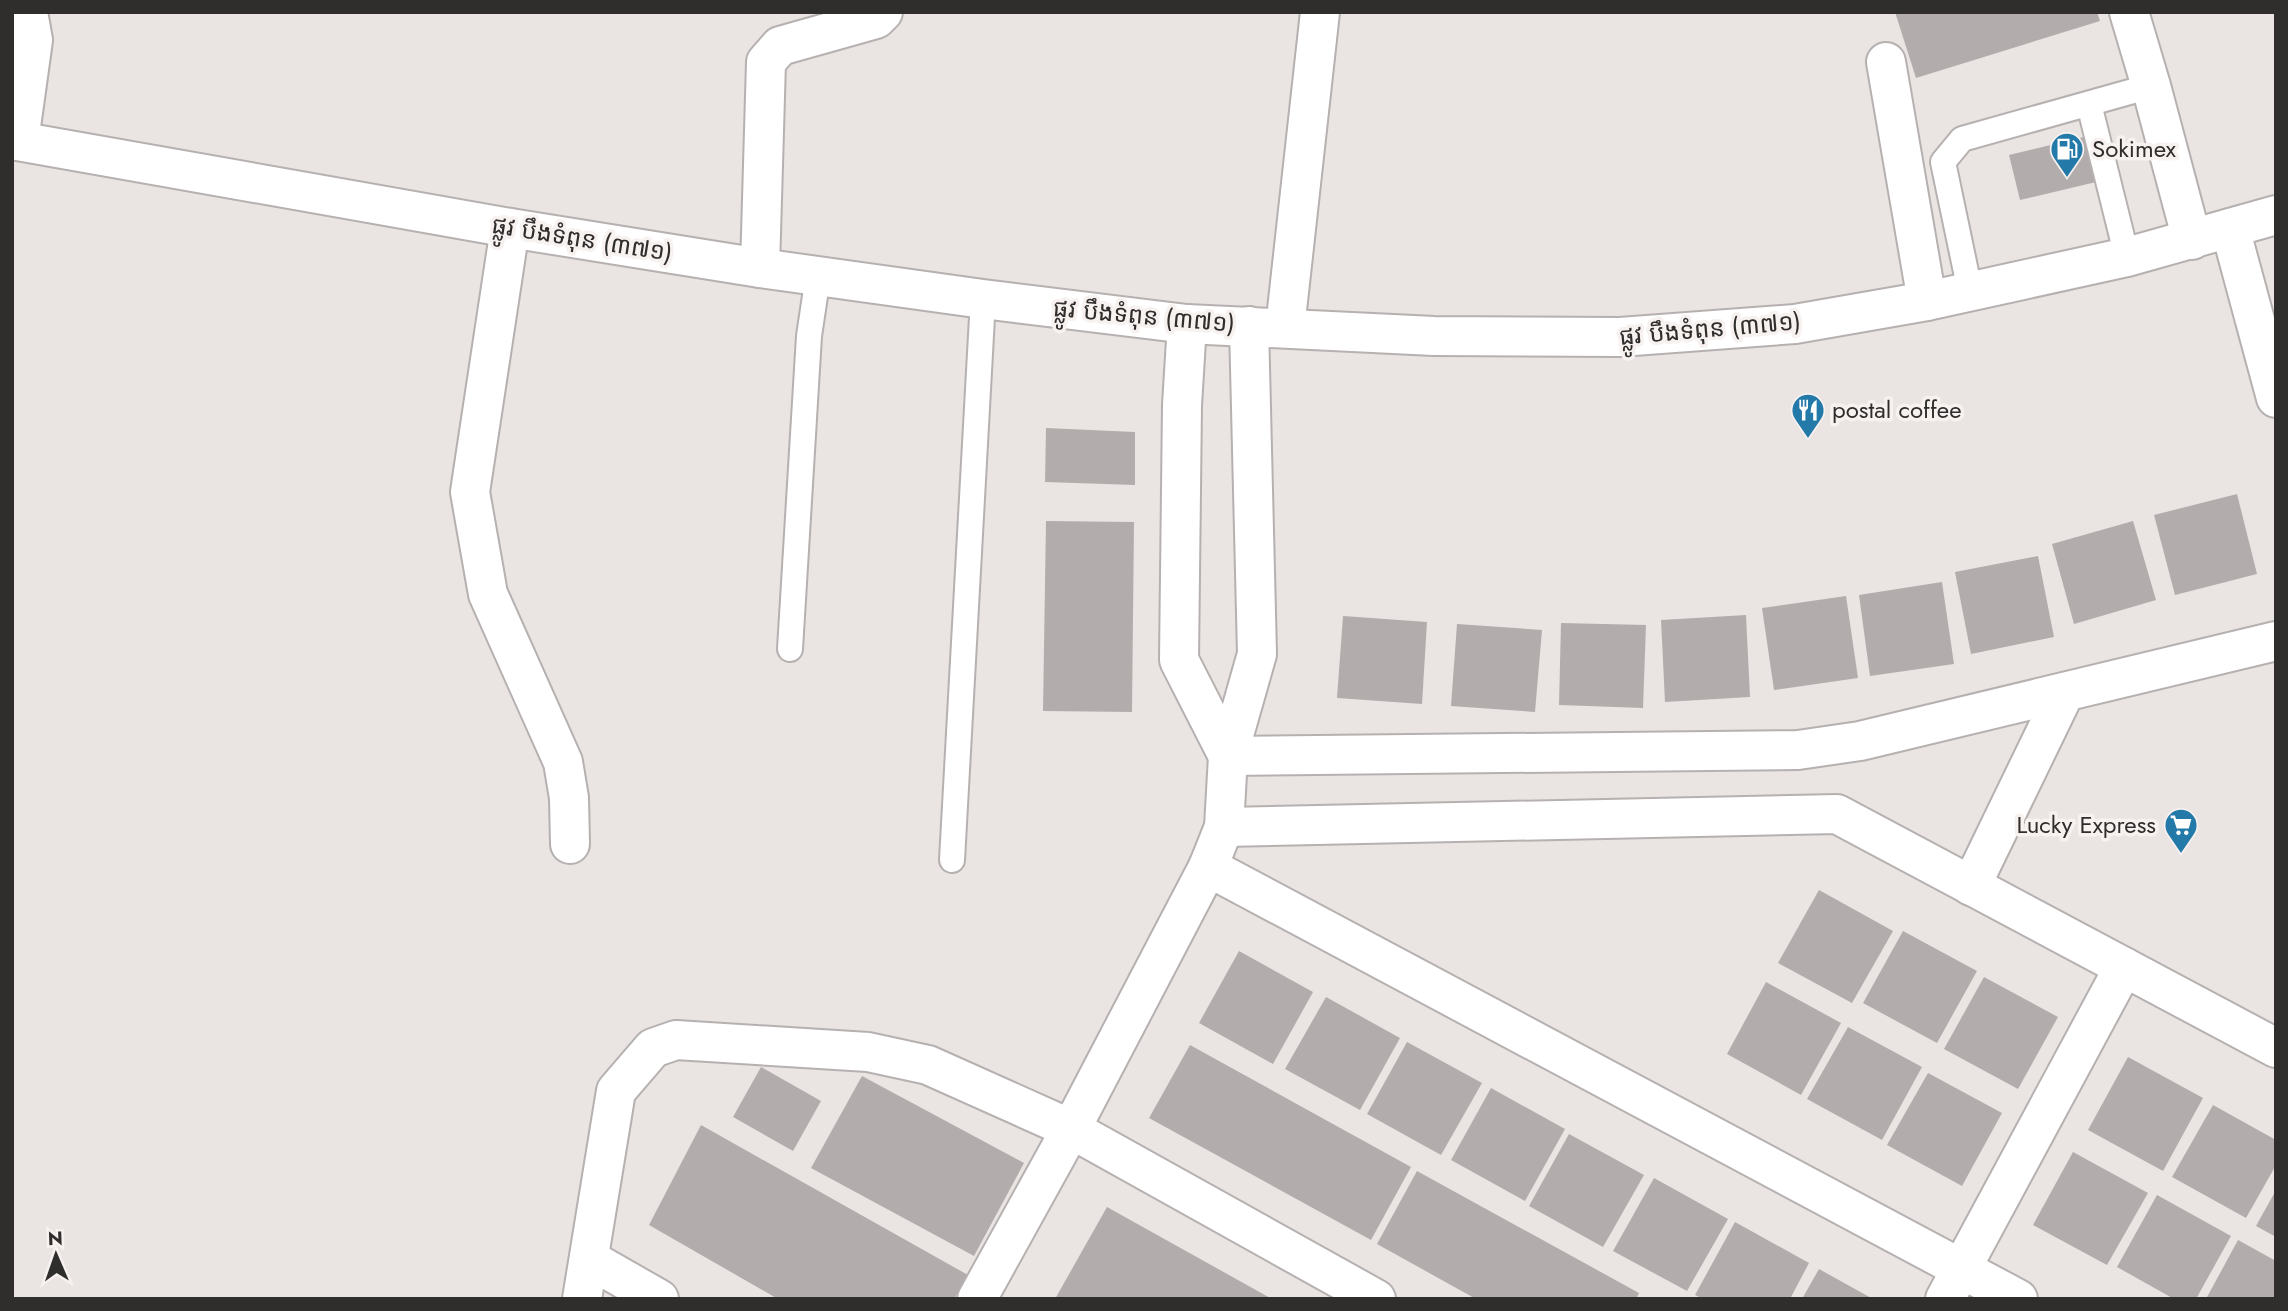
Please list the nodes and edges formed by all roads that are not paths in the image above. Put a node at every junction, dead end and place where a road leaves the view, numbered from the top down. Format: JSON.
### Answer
{"nodes":[{"id":1,"x":28,"y":12,"type":"edge"},
{"id":2,"x":883,"y":12,"type":"edge"},
{"id":3,"x":1320,"y":12,"type":"edge"},
{"id":4,"x":2129,"y":12,"type":"edge"},
{"id":5,"x":1886,"y":62,"type":"dead end"},
{"id":6,"x":2151,"y":86,"type":"junction"},
{"id":7,"x":2089,"y":104,"type":"junction"},
{"id":8,"x":16,"y":141,"type":"edge"},
{"id":9,"x":2276,"y":215,"type":"edge"},
{"id":10,"x":510,"y":228,"type":"junction"},
{"id":11,"x":2230,"y":228,"type":"junction"},
{"id":12,"x":2192,"y":240,"type":"junction"},
{"id":13,"x":2127,"y":257,"type":"junction"},
{"id":14,"x":760,"y":268,"type":"junction"},
{"id":15,"x":818,"y":276,"type":"junction"},
{"id":16,"x":1970,"y":291,"type":"junction"},
{"id":17,"x":983,"y":299,"type":"junction"},
{"id":18,"x":1927,"y":301,"type":"junction"},
{"id":19,"x":1187,"y":324,"type":"junction"},
{"id":20,"x":1267,"y":327,"type":"junction"},
{"id":21,"x":2276,"y":398,"type":"edge"},
{"id":22,"x":2276,"y":641,"type":"edge"},
{"id":23,"x":790,"y":649,"type":"dead end"},
{"id":24,"x":2065,"y":692,"type":"junction"},
{"id":25,"x":1228,"y":756,"type":"junction"},
{"id":26,"x":1224,"y":827,"type":"junction"},
{"id":27,"x":570,"y":844,"type":"dead end"},
{"id":28,"x":952,"y":860,"type":"dead end"},
{"id":29,"x":1208,"y":867,"type":"junction"},
{"id":30,"x":1971,"y":886,"type":"junction"},
{"id":31,"x":2124,"y":967,"type":"junction"},
{"id":32,"x":2276,"y":1048,"type":"edge"},
{"id":33,"x":1071,"y":1129,"type":"junction"},
{"id":34,"x":589,"y":1259,"type":"junction"},
{"id":35,"x":1953,"y":1284,"type":"edge"},
{"id":36,"x":582,"y":1299,"type":"edge"},
{"id":37,"x":659,"y":1299,"type":"edge"},
{"id":38,"x":977,"y":1299,"type":"edge"},
{"id":39,"x":1376,"y":1299,"type":"edge"},
{"id":40,"x":2018,"y":1299,"type":"edge"}],
"edges":[{"from":1,"to":8,"type":"street"},
{"from":2,"to":14,"type":"street"},
{"from":3,"to":20,"type":"street"},
{"from":4,"to":6,"type":"street"},
{"from":5,"to":18,"type":"street"},
{"from":6,"to":7,"type":"lane"},
{"from":6,"to":12,"type":"street"},
{"from":7,"to":13,"type":"lane"},
{"from":7,"to":16,"type":"lane"},
{"from":8,"to":10,"type":"street","name":"ផ្លូវ បឹងទំពុន (៣៧១)"},
{"from":9,"to":11,"type":"street","name":"ផ្លូវ បឹងទំពុន (៣៧១)"},
{"from":10,"to":14,"type":"street","name":"ផ្លូវ បឹងទំពុន (៣៧១)"},
{"from":10,"to":27,"type":"street"},
{"from":11,"to":12,"type":"street","name":"ផ្លូវ បឹងទំពុន (៣៧១)"},
{"from":11,"to":21,"type":"street"},
{"from":12,"to":13,"type":"street","name":"ផ្លូវ បឹងទំពុន (៣៧១)"},
{"from":13,"to":16,"type":"street","name":"ផ្លូវ បឹងទំពុន (៣៧១)"},
{"from":14,"to":15,"type":"street","name":"ផ្លូវ បឹងទំពុន (៣៧១)"},
{"from":15,"to":17,"type":"street","name":"ផ្លូវ បឹងទំពុន (៣៧១)"},
{"from":15,"to":23,"type":"lane"},
{"from":16,"to":18,"type":"street","name":"ផ្លូវ បឹងទំពុន (៣៧១)"},
{"from":17,"to":19,"type":"street","name":"ផ្លូវ បឹងទំពុន (៣៧១)"},
{"from":17,"to":28,"type":"lane"},
{"from":18,"to":20,"type":"street","name":"ផ្លូវ បឹងទំពុន (៣៧១)"},
{"from":19,"to":20,"type":"street","name":"ផ្លូវ បឹងទំពុន (៣៧១)"},
{"from":19,"to":25,"type":"street"},
{"from":20,"to":25,"type":"street"},
{"from":22,"to":24,"type":"street"},
{"from":24,"to":25,"type":"street"},
{"from":24,"to":30,"type":"street"},
{"from":25,"to":26,"type":"street"},
{"from":26,"to":29,"type":"street"},
{"from":26,"to":30,"type":"street"},
{"from":29,"to":33,"type":"street"},
{"from":29,"to":35,"type":"street"},
{"from":30,"to":31,"type":"street"},
{"from":31,"to":32,"type":"street"},
{"from":31,"to":35,"type":"street"},
{"from":33,"to":34,"type":"street"},
{"from":33,"to":38,"type":"street"},
{"from":33,"to":39,"type":"street"},
{"from":34,"to":36,"type":"street"},
{"from":34,"to":37,"type":"street"},
{"from":35,"to":40,"type":"street"}]}
